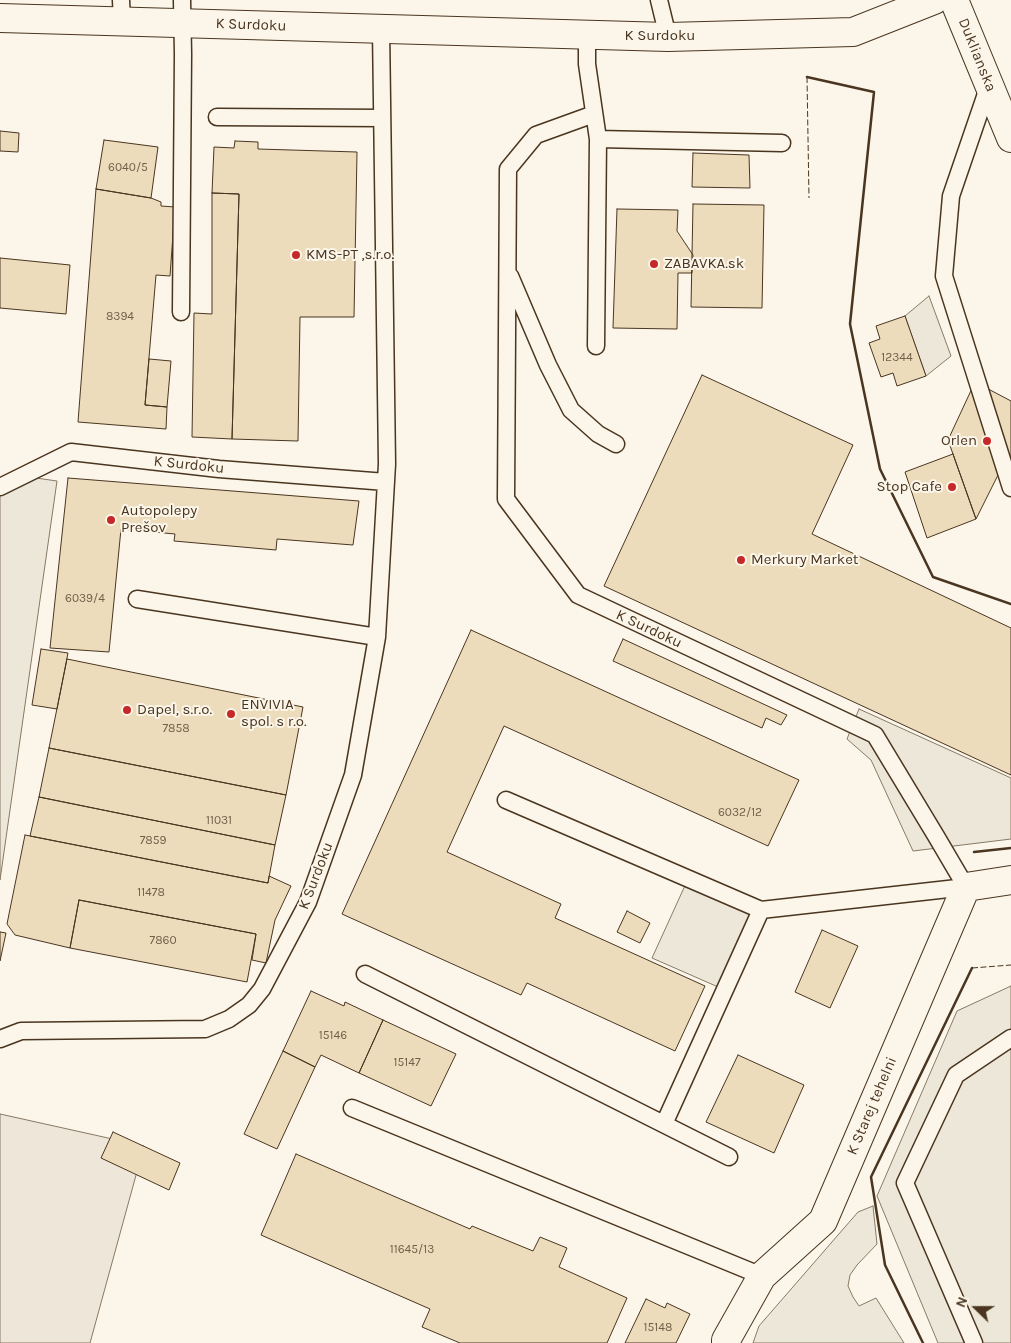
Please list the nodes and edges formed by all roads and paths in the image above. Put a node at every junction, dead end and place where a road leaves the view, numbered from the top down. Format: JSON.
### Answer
{"nodes":[{"id":1,"x":659,"y":0,"type":"edge"},
{"id":2,"x":934,"y":0,"type":"edge"},
{"id":3,"x":954,"y":0,"type":"edge"},
{"id":4,"x":122,"y":10,"type":"edge"},
{"id":5,"x":183,"y":12,"type":"edge"},
{"id":6,"x":0,"y":18,"type":"edge"},
{"id":7,"x":381,"y":29,"type":"junction"},
{"id":8,"x":587,"y":35,"type":"junction"},
{"id":9,"x":668,"y":37,"type":"junction"},
{"id":10,"x":989,"y":85,"type":"junction"},
{"id":11,"x":594,"y":114,"type":"junction"},
{"id":12,"x":217,"y":117,"type":"dead end"},
{"id":13,"x":382,"y":118,"type":"junction"},
{"id":14,"x":1011,"y":138,"type":"edge"},
{"id":15,"x":598,"y":140,"type":"junction"},
{"id":16,"x":782,"y":143,"type":"dead end"},
{"id":17,"x":508,"y":270,"type":"junction"},
{"id":18,"x":181,"y":312,"type":"dead end"},
{"id":19,"x":596,"y":346,"type":"dead end"},
{"id":20,"x":616,"y":444,"type":"dead end"},
{"id":21,"x":386,"y":482,"type":"junction"},
{"id":22,"x":0,"y":487,"type":"edge"},
{"id":23,"x":1011,"y":488,"type":"edge"},
{"id":24,"x":137,"y":599,"type":"dead end"},
{"id":25,"x":377,"y":637,"type":"junction"},
{"id":26,"x":506,"y":800,"type":"dead end"},
{"id":27,"x":1011,"y":880,"type":"edge"},
{"id":28,"x":966,"y":887,"type":"junction"},
{"id":29,"x":761,"y":910,"type":"junction"},
{"id":30,"x":365,"y":974,"type":"dead end"},
{"id":31,"x":1011,"y":1038,"type":"edge"},
{"id":32,"x":0,"y":1039,"type":"edge"},
{"id":33,"x":352,"y":1108,"type":"dead end"},
{"id":34,"x":664,"y":1124,"type":"junction"},
{"id":35,"x":729,"y":1156,"type":"dead end"},
{"id":36,"x":762,"y":1276,"type":"junction"},
{"id":37,"x":726,"y":1343,"type":"edge"},
{"id":38,"x":974,"y":1343,"type":"edge"}],
"edges":[{"from":1,"to":9,"type":"lane"},
{"from":2,"to":9,"type":"street","name":"K Surdoku"},
{"from":3,"to":10,"type":"street","name":"Duklianska"},
{"from":4,"to":5,"type":"street","name":"K Surdoku"},
{"from":4,"to":6,"type":"street","name":"K Surdoku"},
{"from":5,"to":7,"type":"street","name":"K Surdoku"},
{"from":5,"to":18,"type":"lane"},
{"from":7,"to":8,"type":"street","name":"K Surdoku"},
{"from":7,"to":13,"type":"lane","name":"K Surdoku"},
{"from":8,"to":9,"type":"street","name":"K Surdoku"},
{"from":8,"to":11,"type":"lane"},
{"from":10,"to":14,"type":"street","name":"Duklianska"},
{"from":10,"to":23,"type":"lane"},
{"from":11,"to":15,"type":"lane"},
{"from":11,"to":17,"type":"lane","name":"K Surdoku"},
{"from":12,"to":13,"type":"lane"},
{"from":13,"to":21,"type":"lane","name":"K Surdoku"},
{"from":15,"to":16,"type":"lane"},
{"from":15,"to":19,"type":"lane"},
{"from":17,"to":20,"type":"lane","name":"K Surdoku"},
{"from":17,"to":28,"type":"lane","name":"K Surdoku"},
{"from":21,"to":22,"type":"lane","name":"K Surdoku"},
{"from":21,"to":25,"type":"lane","name":"K Surdoku"},
{"from":24,"to":25,"type":"lane"},
{"from":25,"to":32,"type":"lane","name":"K Surdoku"},
{"from":26,"to":29,"type":"lane"},
{"from":27,"to":28,"type":"street"},
{"from":28,"to":29,"type":"lane"},
{"from":28,"to":36,"type":"street","name":"K Starej tehelni"},
{"from":29,"to":34,"type":"lane"},
{"from":30,"to":34,"type":"lane"},
{"from":31,"to":38,"type":"lane"},
{"from":33,"to":36,"type":"lane"},
{"from":34,"to":35,"type":"lane"},
{"from":36,"to":37,"type":"street","name":"K Starej tehelni"}]}
